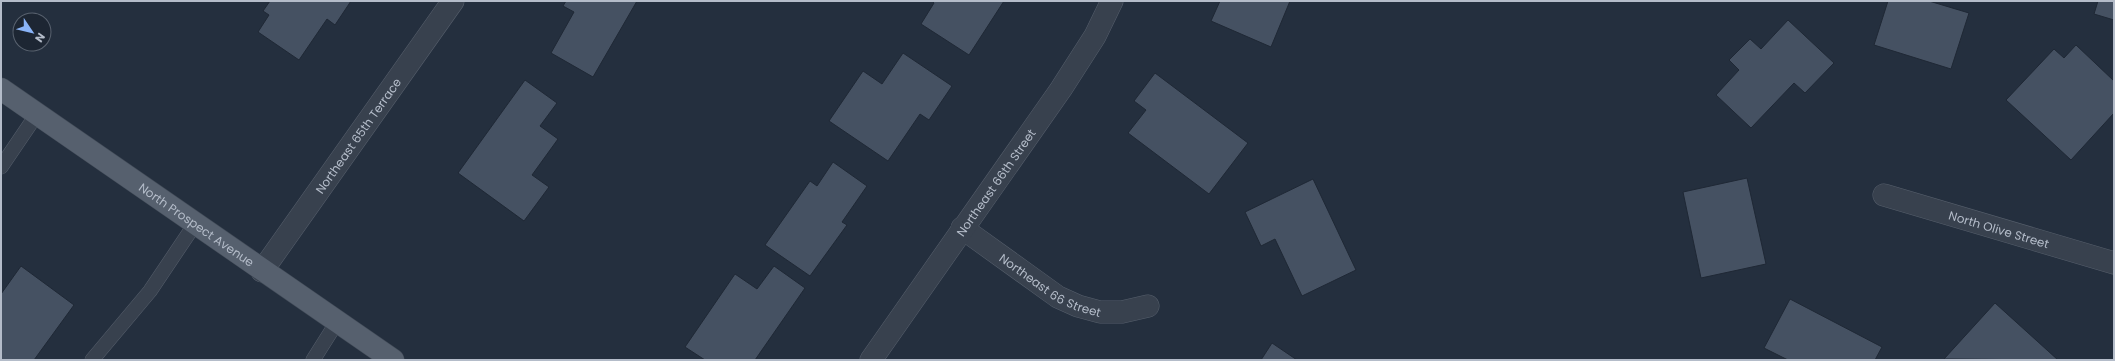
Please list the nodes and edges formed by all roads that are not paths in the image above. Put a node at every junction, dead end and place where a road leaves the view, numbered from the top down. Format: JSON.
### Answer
{"nodes":[{"id":1,"x":453,"y":1,"type":"edge"},
{"id":2,"x":1112,"y":1,"type":"edge"},
{"id":3,"x":1,"y":89,"type":"edge"},
{"id":4,"x":37,"y":114,"type":"junction"},
{"id":5,"x":1,"y":167,"type":"edge"},
{"id":6,"x":1884,"y":194,"type":"dead end"},
{"id":7,"x":195,"y":224,"type":"junction"},
{"id":8,"x":962,"y":228,"type":"junction"},
{"id":9,"x":2114,"y":263,"type":"edge"},
{"id":10,"x":262,"y":271,"type":"junction"},
{"id":11,"x":1148,"y":306,"type":"dead end"},
{"id":12,"x":338,"y":322,"type":"junction"},
{"id":13,"x":92,"y":360,"type":"edge"},
{"id":14,"x":313,"y":360,"type":"edge"},
{"id":15,"x":393,"y":360,"type":"edge"},
{"id":16,"x":871,"y":360,"type":"edge"}],
"edges":[{"from":1,"to":10,"type":"street","name":"Northeast 65th Terrace"},
{"from":2,"to":8,"type":"street","name":"Northeast 66th Street"},
{"from":3,"to":4,"type":"main road","name":"North Prospect Avenue"},
{"from":4,"to":5,"type":"lane"},
{"from":4,"to":7,"type":"main road","name":"North Prospect Avenue"},
{"from":6,"to":9,"type":"street","name":"North Olive Street"},
{"from":7,"to":10,"type":"main road","name":"North Prospect Avenue"},
{"from":7,"to":13,"type":"lane"},
{"from":8,"to":11,"type":"street","name":"Northeast 66 Street"},
{"from":8,"to":16,"type":"street","name":"Northeast 66th Street"},
{"from":10,"to":12,"type":"main road","name":"North Prospect Avenue"},
{"from":12,"to":14,"type":"lane"},
{"from":12,"to":15,"type":"main road","name":"North Prospect Avenue"}]}
